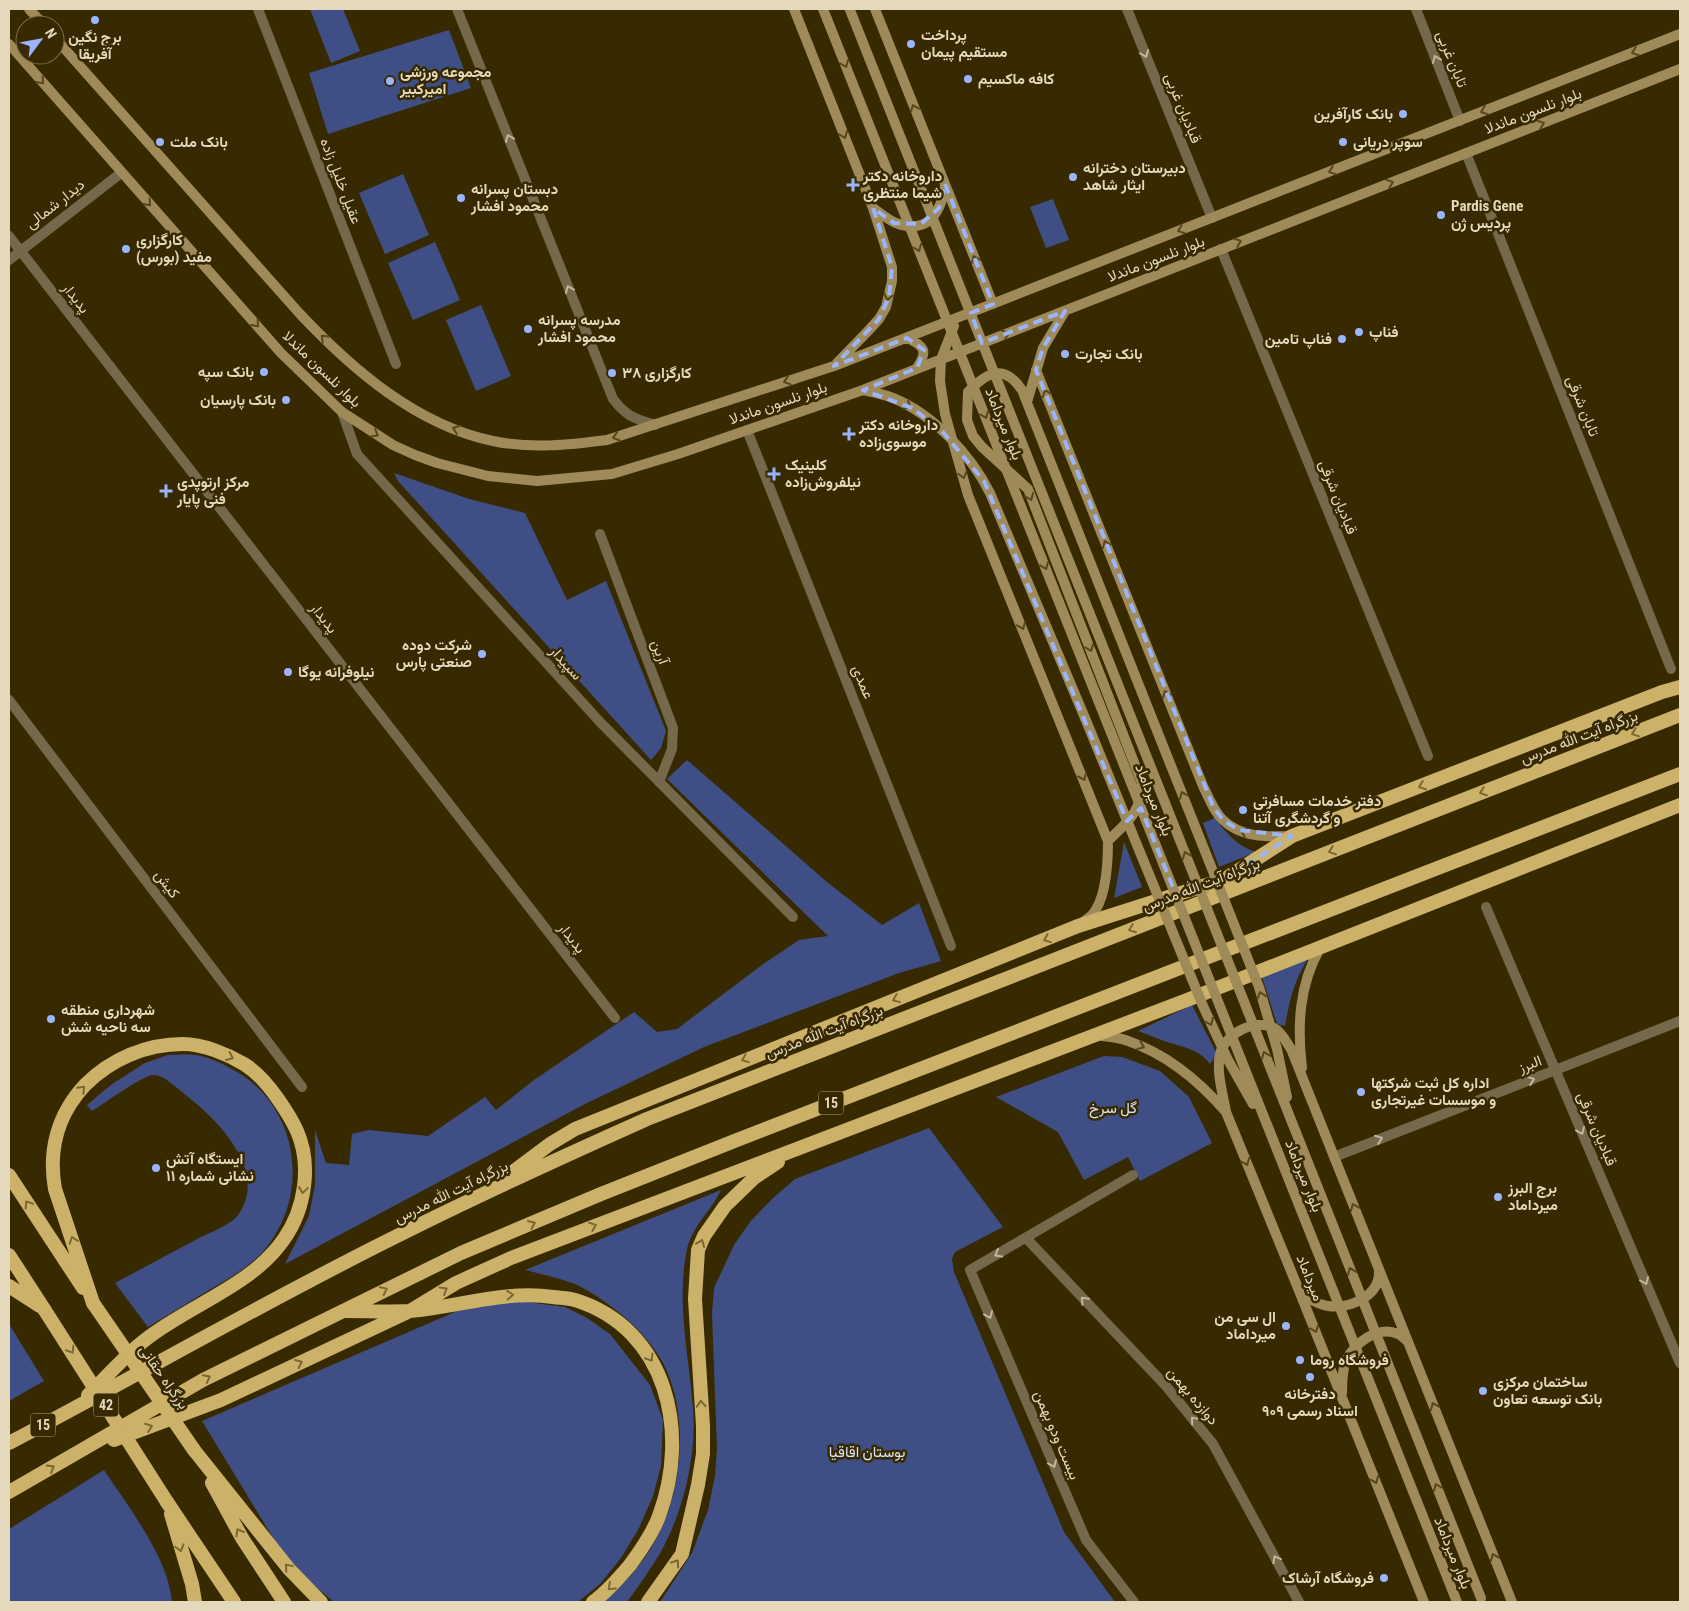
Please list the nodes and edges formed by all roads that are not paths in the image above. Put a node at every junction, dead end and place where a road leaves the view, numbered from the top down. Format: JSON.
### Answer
{"nodes":[{"id":1,"x":258,"y":9,"type":"edge"},
{"id":2,"x":457,"y":9,"type":"edge"},
{"id":3,"x":794,"y":9,"type":"edge"},
{"id":4,"x":850,"y":9,"type":"edge"},
{"id":5,"x":875,"y":9,"type":"edge"},
{"id":6,"x":1127,"y":9,"type":"edge"},
{"id":7,"x":1416,"y":9,"type":"edge"},
{"id":8,"x":825,"y":14,"type":"edge"},
{"id":9,"x":1680,"y":34,"type":"edge"},
{"id":10,"x":9,"y":44,"type":"edge"},
{"id":11,"x":65,"y":49,"type":"edge"},
{"id":12,"x":1680,"y":69,"type":"edge"},
{"id":13,"x":1460,"y":121,"type":"junction"},
{"id":14,"x":1466,"y":153,"type":"junction"},
{"id":15,"x":121,"y":173,"type":"junction"},
{"id":16,"x":945,"y":184,"type":"junction"},
{"id":17,"x":873,"y":208,"type":"junction"},
{"id":18,"x":1212,"y":218,"type":"junction"},
{"id":19,"x":9,"y":236,"type":"edge"},
{"id":20,"x":1221,"y":249,"type":"junction"},
{"id":21,"x":21,"y":250,"type":"junction"},
{"id":22,"x":9,"y":260,"type":"edge"},
{"id":23,"x":993,"y":304,"type":"junction"},
{"id":24,"x":1065,"y":310,"type":"junction"},
{"id":25,"x":957,"y":318,"type":"junction"},
{"id":26,"x":907,"y":338,"type":"junction"},
{"id":27,"x":941,"y":359,"type":"junction"},
{"id":28,"x":396,"y":364,"type":"dead end"},
{"id":29,"x":834,"y":366,"type":"junction"},
{"id":30,"x":918,"y":368,"type":"junction"},
{"id":31,"x":1036,"y":370,"type":"junction"},
{"id":32,"x":862,"y":390,"type":"junction"},
{"id":33,"x":1027,"y":402,"type":"junction"},
{"id":34,"x":342,"y":412,"type":"junction"},
{"id":35,"x":655,"y":425,"type":"junction"},
{"id":36,"x":747,"y":430,"type":"junction"},
{"id":37,"x":954,"y":444,"type":"junction"},
{"id":38,"x":600,"y":534,"type":"dead end"},
{"id":39,"x":1672,"y":670,"type":"dead end"},
{"id":40,"x":1680,"y":687,"type":"edge"},
{"id":41,"x":9,"y":700,"type":"edge"},
{"id":42,"x":1680,"y":715,"type":"edge"},
{"id":43,"x":1428,"y":756,"type":"dead end"},
{"id":44,"x":1680,"y":774,"type":"edge"},
{"id":45,"x":659,"y":782,"type":"junction"},
{"id":46,"x":1680,"y":805,"type":"edge"},
{"id":47,"x":1292,"y":836,"type":"junction"},
{"id":48,"x":1108,"y":841,"type":"junction"},
{"id":49,"x":1486,"y":907,"type":"dead end"},
{"id":50,"x":793,"y":917,"type":"dead end"},
{"id":51,"x":1078,"y":926,"type":"junction"},
{"id":52,"x":951,"y":946,"type":"dead end"},
{"id":53,"x":1320,"y":948,"type":"junction"},
{"id":54,"x":615,"y":1018,"type":"dead end"},
{"id":55,"x":1680,"y":1021,"type":"edge"},
{"id":56,"x":1094,"y":1034,"type":"junction"},
{"id":57,"x":1555,"y":1070,"type":"junction"},
{"id":58,"x":1304,"y":1082,"type":"junction"},
{"id":59,"x":302,"y":1086,"type":"dead end"},
{"id":60,"x":1226,"y":1112,"type":"junction"},
{"id":61,"x":1294,"y":1128,"type":"junction"},
{"id":62,"x":830,"y":1135,"type":"junction"},
{"id":63,"x":1272,"y":1138,"type":"junction"},
{"id":64,"x":1334,"y":1157,"type":"junction"},
{"id":65,"x":9,"y":1175,"type":"edge"},
{"id":66,"x":1133,"y":1175,"type":"dead end"},
{"id":67,"x":490,"y":1190,"type":"junction"},
{"id":68,"x":1026,"y":1238,"type":"junction"},
{"id":69,"x":9,"y":1255,"type":"edge"},
{"id":70,"x":1378,"y":1268,"type":"junction"},
{"id":71,"x":9,"y":1286,"type":"edge"},
{"id":72,"x":1300,"y":1292,"type":"junction"},
{"id":73,"x":93,"y":1303,"type":"junction"},
{"id":74,"x":44,"y":1309,"type":"junction"},
{"id":75,"x":341,"y":1311,"type":"junction"},
{"id":76,"x":410,"y":1311,"type":"junction"},
{"id":77,"x":1408,"y":1342,"type":"junction"},
{"id":78,"x":1680,"y":1363,"type":"edge"},
{"id":79,"x":1341,"y":1396,"type":"junction"},
{"id":80,"x":77,"y":1406,"type":"junction"},
{"id":81,"x":9,"y":1443,"type":"edge"},
{"id":82,"x":194,"y":1450,"type":"junction"},
{"id":83,"x":71,"y":1456,"type":"junction"},
{"id":84,"x":9,"y":1492,"type":"edge"},
{"id":85,"x":167,"y":1502,"type":"junction"},
{"id":86,"x":1482,"y":1600,"type":"edge"},
{"id":87,"x":195,"y":1602,"type":"edge"},
{"id":88,"x":234,"y":1602,"type":"edge"},
{"id":89,"x":284,"y":1602,"type":"edge"},
{"id":90,"x":321,"y":1602,"type":"edge"},
{"id":91,"x":593,"y":1602,"type":"edge"},
{"id":92,"x":648,"y":1602,"type":"edge"},
{"id":93,"x":1134,"y":1602,"type":"edge"},
{"id":94,"x":1299,"y":1602,"type":"edge"},
{"id":95,"x":1424,"y":1602,"type":"edge"},
{"id":96,"x":1457,"y":1602,"type":"edge"},
{"id":97,"x":1512,"y":1602,"type":"edge"}],
"edges":[{"from":1,"to":28,"type":"street","name":"عقیل خلیل زاده"},
{"from":35,"to":2,"type":"street","one_way":true},
{"from":3,"to":17,"type":"main road","one_way":true},
{"from":61,"to":4,"type":"main road","name":"بلوار میرداماد","one_way":true,"bridge":true},
{"from":16,"to":5,"type":"main road","one_way":true},
{"from":6,"to":18,"type":"street","name":"قبادیان غربی","one_way":true},
{"from":13,"to":7,"type":"street","name":"تابان غربی","one_way":true},
{"from":8,"to":63,"type":"main road","name":"بلوار میرداماد","one_way":true,"bridge":true},
{"from":9,"to":13,"type":"main road","name":"بلوار نلسون ماندلا","one_way":true},
{"from":10,"to":15,"type":"main road","name":"بلوار نلسون ماندلا","one_way":true},
{"from":35,"to":11,"type":"main road","name":"بلوار نلسون ماندلا","one_way":true},
{"from":14,"to":12,"type":"main road","name":"بلوار نلسون ماندلا","one_way":true},
{"from":13,"to":18,"type":"main road","name":"بلوار نلسون ماندلا","one_way":true},
{"from":20,"to":14,"type":"main road","name":"بلوار نلسون ماندلا","one_way":true},
{"from":14,"to":39,"type":"street","name":"تابان شرقی"},
{"from":15,"to":21,"type":"street","name":"دیدار شمالی"},
{"from":15,"to":34,"type":"main road","name":"بلوار نلسون ماندلا","one_way":true},
{"from":16,"to":17,"type":"main road"},
{"from":23,"to":16,"type":"main road","one_way":true},
{"from":17,"to":29,"type":"main road","one_way":true},
{"from":18,"to":23,"type":"main road","name":"بلوار نلسون ماندلا","one_way":true},
{"from":19,"to":21,"type":"street","name":"پدیدار"},
{"from":20,"to":24,"type":"main road","name":"بلوار نلسون ماندلا"},
{"from":20,"to":43,"type":"street","name":"قبادیان شرقی"},
{"from":21,"to":22,"type":"street","name":"دیدار شمالی"},
{"from":21,"to":54,"type":"street","name":"پدیدار"},
{"from":23,"to":25,"type":"main road","name":"بلوار نلسون ماندلا"},
{"from":27,"to":24,"type":"main road","name":"بلوار نلسون ماندلا","one_way":true},
{"from":24,"to":31,"type":"main road"},
{"from":25,"to":26,"type":"main road","name":"بلوار نلسون ماندلا"},
{"from":25,"to":27,"type":"main road"},
{"from":26,"to":29,"type":"main road","name":"بلوار نلسون ماندلا"},
{"from":26,"to":30,"type":"main road"},
{"from":27,"to":30,"type":"main road","name":"بلوار نلسون ماندلا"},
{"from":27,"to":37,"type":"main road"},
{"from":29,"to":35,"type":"main road","name":"بلوار نلسون ماندلا","one_way":true},
{"from":30,"to":32,"type":"main road","name":"بلوار نلسون ماندلا"},
{"from":31,"to":33,"type":"main road"},
{"from":47,"to":31,"type":"main road","one_way":true},
{"from":32,"to":36,"type":"main road","name":"بلوار نلسون ماندلا"},
{"from":32,"to":37,"type":"main road","one_way":true},
{"from":33,"to":48,"type":"main road","one_way":true},
{"from":61,"to":33,"type":"main road","one_way":true,"bridge":true},
{"from":34,"to":36,"type":"main road","name":"بلوار نلسون ماندلا","one_way":true},
{"from":34,"to":45,"type":"street","name":"سپیدار"},
{"from":36,"to":52,"type":"street","name":"عمدی"},
{"from":37,"to":48,"type":"main road","one_way":true},
{"from":37,"to":63,"type":"main road","one_way":true,"bridge":true},
{"from":38,"to":45,"type":"street","name":"آرین"},
{"from":40,"to":47,"type":"highway","one_way":true},
{"from":41,"to":59,"type":"street","name":"کیش"},
{"from":42,"to":67,"type":"highway","name":"بزرگراه آیت الله مدرس","number":"15","one_way":true},
{"from":75,"to":44,"type":"highway","number":"15","one_way":true},
{"from":45,"to":50,"type":"street","name":"سپیدار"},
{"from":46,"to":53,"type":"highway"},
{"from":47,"to":51,"type":"highway"},
{"from":48,"to":51,"type":"main road"},
{"from":49,"to":57,"type":"street","name":"قبادیان شرقی"},
{"from":51,"to":67,"type":"highway","one_way":true},
{"from":53,"to":56,"type":"highway"},
{"from":53,"to":58,"type":"main road"},
{"from":55,"to":57,"type":"street","name":"البرز"},
{"from":56,"to":60,"type":"main road","name":"میرداماد","one_way":true},
{"from":56,"to":62,"type":"highway"},
{"from":64,"to":57,"type":"street","name":"البرز","one_way":true},
{"from":57,"to":78,"type":"street","name":"قبادیان شرقی","one_way":true},
{"from":58,"to":60,"type":"main road"},
{"from":58,"to":64,"type":"main road"},
{"from":60,"to":72,"type":"main road","name":"میرداماد","one_way":true},
{"from":86,"to":61,"type":"main road","name":"بلوار میرداماد","one_way":true,"bridge":true},
{"from":76,"to":62,"type":"highway","one_way":true},
{"from":92,"to":62,"type":"highway","one_way":true},
{"from":63,"to":96,"type":"main road","name":"بلوار میرداماد","bridge":true},
{"from":70,"to":64,"type":"main road","one_way":true},
{"from":73,"to":65,"type":"highway","name":"بزرگراه حقانی","one_way":true},
{"from":66,"to":68,"type":"street"},
{"from":67,"to":80,"type":"highway","name":"بزرگراه آیت الله مدرس","number":"15"},
{"from":68,"to":93,"type":"street","name":"بیست ودو بهمن","one_way":true},
{"from":94,"to":68,"type":"street","name":"دوازده بهمن","one_way":true},
{"from":69,"to":74,"type":"highway","number":"42"},
{"from":70,"to":72,"type":"main road"},
{"from":70,"to":77,"type":"main road"},
{"from":71,"to":74,"type":"highway"},
{"from":72,"to":79,"type":"main road","name":"میرداماد","one_way":true},
{"from":73,"to":80,"type":"highway","one_way":true},
{"from":73,"to":82,"type":"highway","name":"بزرگراه حقانی","bridge":true},
{"from":74,"to":85,"type":"highway","number":"42","one_way":true,"bridge":true},
{"from":75,"to":76,"type":"highway"},
{"from":83,"to":75,"type":"highway","number":"15","one_way":true},
{"from":83,"to":76,"type":"highway","one_way":true},
{"from":76,"to":91,"type":"highway","one_way":true},
{"from":77,"to":79,"type":"main road"},
{"from":97,"to":77,"type":"main road","one_way":true},
{"from":79,"to":95,"type":"main road","name":"میرداماد","one_way":true},
{"from":80,"to":81,"type":"highway","name":"بزرگراه آیت الله مدرس","number":"15"},
{"from":89,"to":82,"type":"highway","name":"بزرگراه حقانی","one_way":true},
{"from":90,"to":82,"type":"highway","one_way":true},
{"from":84,"to":83,"type":"highway","number":"15","one_way":true},
{"from":85,"to":87,"type":"highway","one_way":true},
{"from":85,"to":88,"type":"highway","number":"42"}]}
